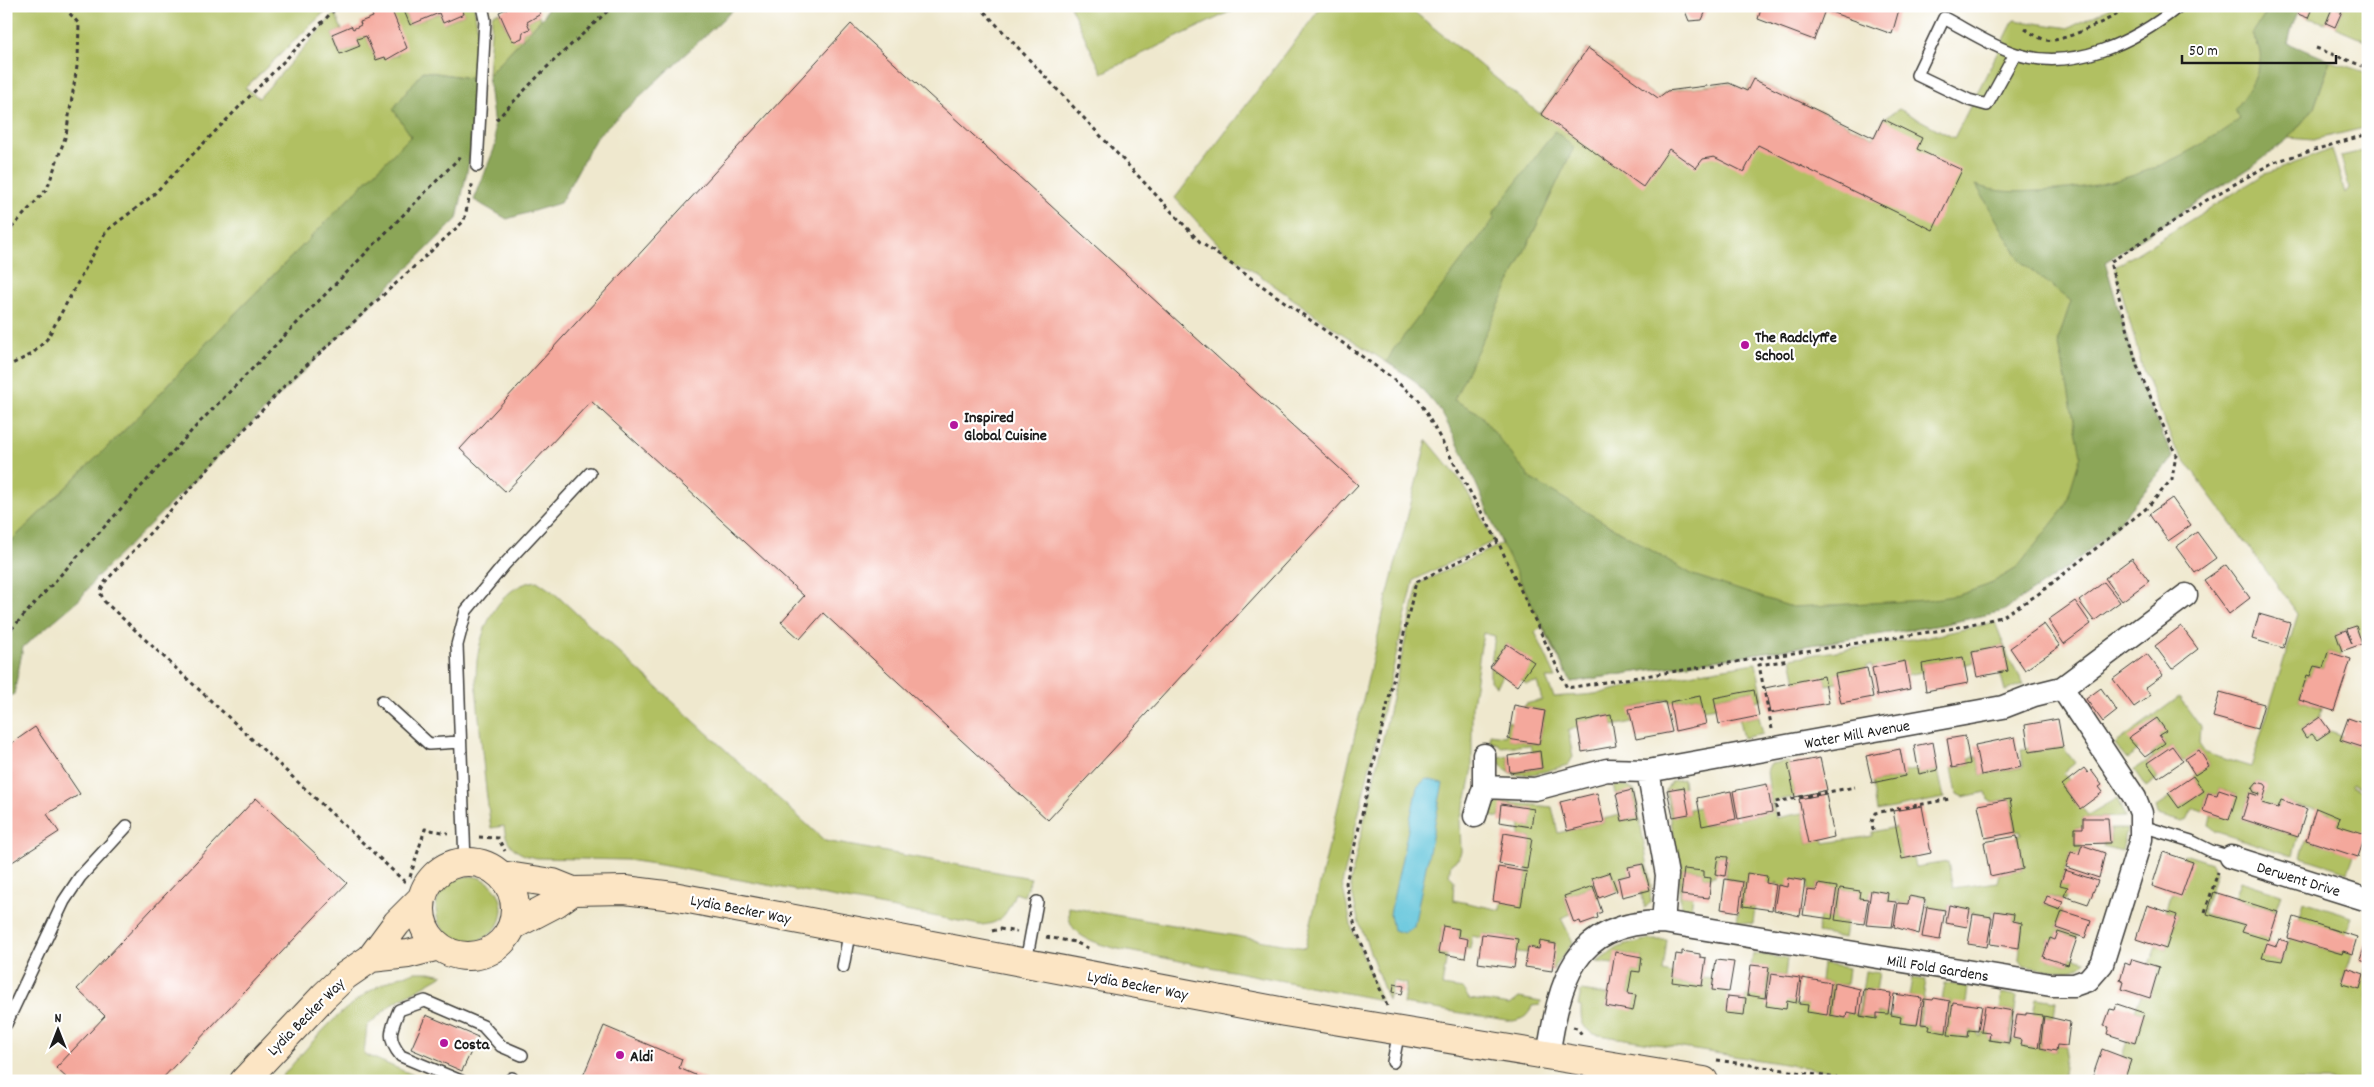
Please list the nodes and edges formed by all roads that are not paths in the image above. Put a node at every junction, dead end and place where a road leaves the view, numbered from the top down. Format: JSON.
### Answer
{"nodes":[{"id":1,"x":482,"y":6,"type":"edge"},
{"id":2,"x":2179,"y":6,"type":"edge"},
{"id":3,"x":2015,"y":54,"type":"junction"},
{"id":4,"x":477,"y":166,"type":"road end"},
{"id":5,"x":590,"y":474,"type":"dead end"},
{"id":6,"x":2186,"y":595,"type":"dead end"},
{"id":7,"x":2062,"y":688,"type":"junction"},
{"id":8,"x":382,"y":701,"type":"dead end"},
{"id":9,"x":459,"y":742,"type":"junction"},
{"id":10,"x":1484,"y":754,"type":"dead end"},
{"id":11,"x":1648,"y":771,"type":"junction"},
{"id":12,"x":1484,"y":787,"type":"junction"},
{"id":13,"x":1475,"y":816,"type":"dead end"},
{"id":14,"x":127,"y":826,"type":"dead end"},
{"id":15,"x":2142,"y":826,"type":"junction"},
{"id":16,"x":2227,"y":856,"type":"joint"},
{"id":17,"x":465,"y":862,"type":"junction"},
{"id":18,"x":501,"y":875,"type":"junction"},
{"id":19,"x":573,"y":892,"type":"junction"},
{"id":20,"x":422,"y":898,"type":"junction"},
{"id":21,"x":2368,"y":900,"type":"edge"},
{"id":22,"x":1037,"y":902,"type":"dead end"},
{"id":23,"x":1663,"y":922,"type":"junction"},
{"id":24,"x":512,"y":926,"type":"junction"},
{"id":25,"x":850,"y":929,"type":"junction"},
{"id":26,"x":439,"y":946,"type":"junction"},
{"id":27,"x":372,"y":958,"type":"junction"},
{"id":28,"x":1026,"y":962,"type":"junction"},
{"id":29,"x":843,"y":968,"type":"dead end"},
{"id":30,"x":6,"y":1024,"type":"edge"},
{"id":31,"x":1398,"y":1031,"type":"junction"},
{"id":32,"x":522,"y":1055,"type":"dead end"},
{"id":33,"x":1548,"y":1056,"type":"junction"},
{"id":34,"x":1393,"y":1062,"type":"dead end"},
{"id":35,"x":244,"y":1081,"type":"edge"},
{"id":36,"x":462,"y":1081,"type":"edge"},
{"id":37,"x":1704,"y":1081,"type":"edge"}],
"edges":[{"from":1,"to":4,"type":"lane"},
{"from":2,"to":3,"type":"lane"},
{"from":3,"to":3,"type":"lane"},
{"from":5,"to":9,"type":"lane"},
{"from":6,"to":7,"type":"street","name":"Water Mill Avenue"},
{"from":7,"to":11,"type":"street","name":"Water Mill Avenue"},
{"from":7,"to":15,"type":"street","name":"Mill Fold Gardens"},
{"from":8,"to":9,"type":"lane"},
{"from":9,"to":17,"type":"lane"},
{"from":10,"to":12,"type":"street"},
{"from":11,"to":12,"type":"street","name":"Water Mill Avenue"},
{"from":11,"to":23,"type":"street"},
{"from":12,"to":13,"type":"street"},
{"from":14,"to":30,"type":"lane"},
{"from":15,"to":16,"type":"lane"},
{"from":15,"to":23,"type":"street","name":"Mill Fold Gardens"},
{"from":16,"to":21,"type":"street","name":"Derwent Drive"},
{"from":17,"to":18,"type":"street"},
{"from":17,"to":20,"type":"street"},
{"from":18,"to":19,"type":"street","name":"Lydia Becker Way"},
{"from":18,"to":24,"type":"street"},
{"from":19,"to":24,"type":"street"},
{"from":19,"to":25,"type":"street","name":"Lydia Becker Way"},
{"from":20,"to":26,"type":"street"},
{"from":20,"to":27,"type":"street","name":"Lydia Becker Way"},
{"from":22,"to":28,"type":"lane"},
{"from":23,"to":33,"type":"street","name":"Mill Fold Gardens"},
{"from":24,"to":26,"type":"street"},
{"from":25,"to":28,"type":"street","name":"Lydia Becker Way"},
{"from":25,"to":29,"type":"lane"},
{"from":26,"to":27,"type":"street","name":"Lydia Becker Way"},
{"from":27,"to":35,"type":"street","name":"Lydia Becker Way"},
{"from":28,"to":31,"type":"street","name":"Lydia Becker Way"},
{"from":31,"to":33,"type":"street","name":"Lydia Becker Way"},
{"from":31,"to":34,"type":"lane"},
{"from":32,"to":36,"type":"lane"},
{"from":33,"to":37,"type":"street","name":"Lydia Becker Way"}]}
